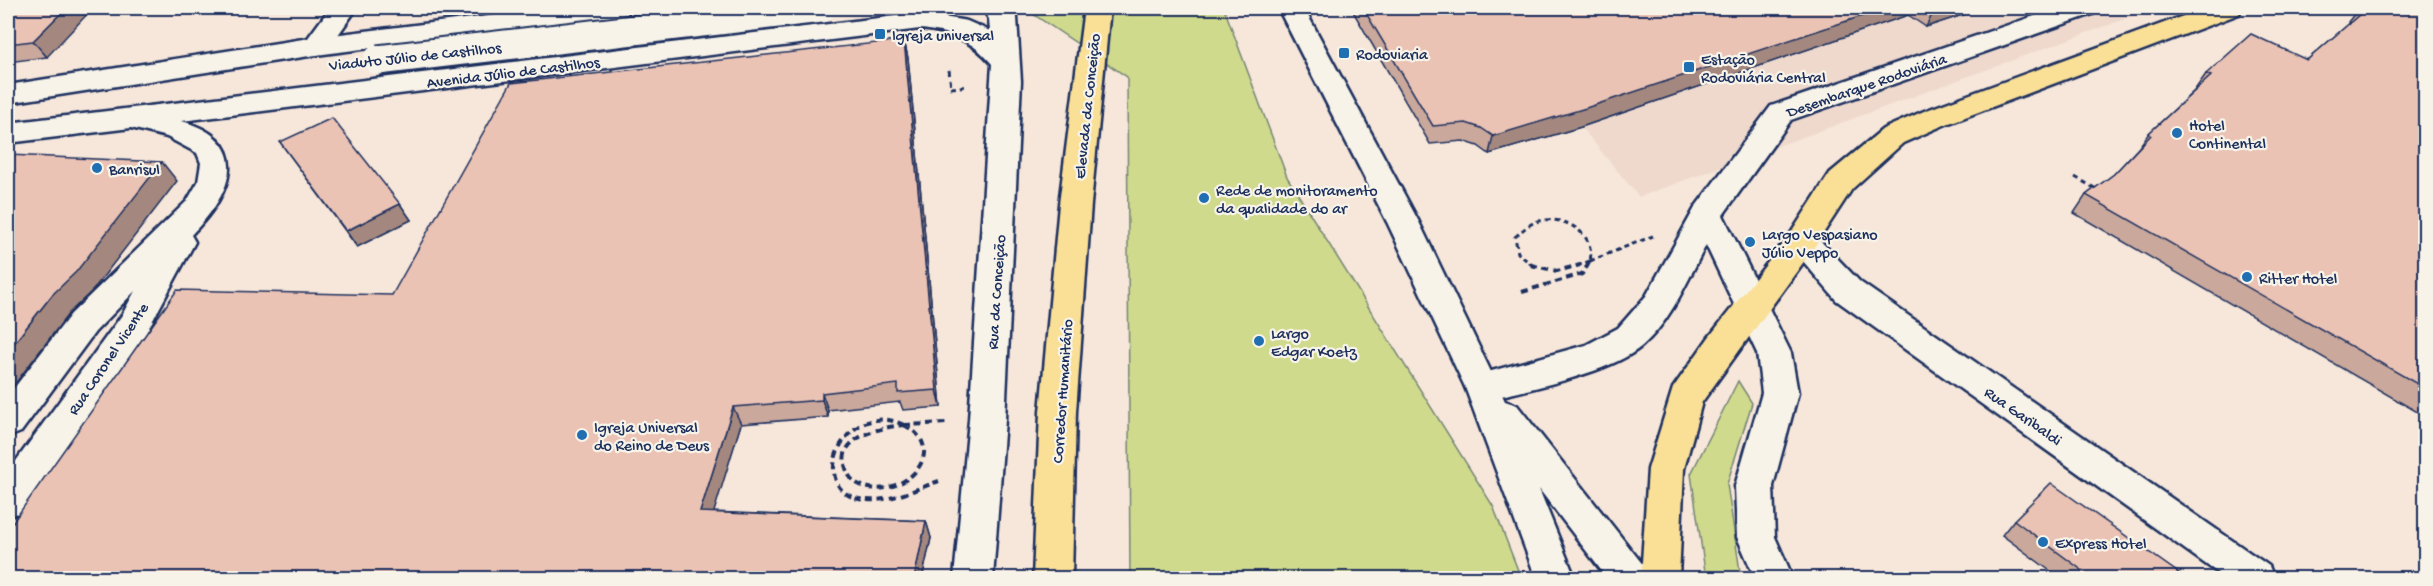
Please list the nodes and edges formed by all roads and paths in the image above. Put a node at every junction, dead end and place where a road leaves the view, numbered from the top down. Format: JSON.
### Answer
{"nodes":[{"id":1,"x":344,"y":8,"type":"edge"},
{"id":2,"x":617,"y":8,"type":"edge"},
{"id":3,"x":821,"y":8,"type":"edge"},
{"id":4,"x":995,"y":8,"type":"edge"},
{"id":5,"x":1097,"y":8,"type":"edge"},
{"id":6,"x":1292,"y":8,"type":"edge"},
{"id":7,"x":2083,"y":8,"type":"edge"},
{"id":8,"x":2229,"y":8,"type":"edge"},
{"id":9,"x":316,"y":46,"type":"junction"},
{"id":10,"x":1005,"y":62,"type":"junction"},
{"id":11,"x":949,"y":70,"type":"dead end"},
{"id":12,"x":951,"y":88,"type":"dead end"},
{"id":13,"x":8,"y":94,"type":"edge"},
{"id":14,"x":131,"y":118,"type":"junction"},
{"id":15,"x":8,"y":133,"type":"edge"},
{"id":16,"x":2075,"y":177,"type":"dead end"},
{"id":17,"x":2101,"y":191,"type":"edge"},
{"id":18,"x":1075,"y":204,"type":"joint"},
{"id":19,"x":198,"y":209,"type":"junction"},
{"id":20,"x":1707,"y":214,"type":"junction"},
{"id":21,"x":1802,"y":241,"type":"junction"},
{"id":22,"x":1522,"y":292,"type":"dead end"},
{"id":23,"x":1750,"y":308,"type":"junction"},
{"id":24,"x":1482,"y":387,"type":"junction"},
{"id":25,"x":8,"y":422,"type":"edge"},
{"id":26,"x":954,"y":422,"type":"dead end"},
{"id":27,"x":947,"y":478,"type":"dead end"},
{"id":28,"x":8,"y":501,"type":"edge"},
{"id":29,"x":974,"y":579,"type":"edge"},
{"id":30,"x":1053,"y":579,"type":"edge"},
{"id":31,"x":1556,"y":579,"type":"edge"},
{"id":32,"x":1630,"y":579,"type":"edge"},
{"id":33,"x":1660,"y":579,"type":"edge"},
{"id":34,"x":1774,"y":579,"type":"edge"},
{"id":35,"x":2254,"y":579,"type":"edge"}],
"edges":[{"from":1,"to":9,"type":"main road"},
{"from":2,"to":9,"type":"main road"},
{"from":3,"to":13,"type":"main road","name":"Viaduto Júlio de Castilhos","bridge":true},
{"from":4,"to":10,"type":"main road","name":"Rua da Conceição"},
{"from":5,"to":18,"type":"main road","name":"Elevada da Conceição"},
{"from":6,"to":24,"type":"main road"},
{"from":7,"to":20,"type":"main road","name":"Desembarque Rodoviária"},
{"from":8,"to":21,"type":"main road"},
{"from":9,"to":13,"type":"main road"},
{"from":10,"to":14,"type":"main road","name":"Avenida Júlio de Castilhos"},
{"from":10,"to":29,"type":"main road","name":"Rua da Conceição"},
{"from":11,"to":12,"type":"path"},
{"from":14,"to":15,"type":"main road","name":"Avenida Júlio de Castilhos"},
{"from":14,"to":19,"type":"main road","name":"Rua Coronel Vicente"},
{"from":16,"to":17,"type":"path"},
{"from":18,"to":30,"type":"main road","name":"Corredor Humanitário"},
{"from":19,"to":25,"type":"main road","name":"Rua Coronel Vicente"},
{"from":19,"to":28,"type":"main road","name":"Rua Coronel Vicente"},
{"from":20,"to":22,"type":"path"},
{"from":20,"to":23,"type":"main road"},
{"from":20,"to":24,"type":"main road","name":"Desembarque Rodoviária"},
{"from":21,"to":23,"type":"main road"},
{"from":21,"to":35,"type":"main road","name":"Rua Garibaldi"},
{"from":23,"to":33,"type":"main road"},
{"from":23,"to":34,"type":"main road"},
{"from":24,"to":31,"type":"main road"},
{"from":24,"to":32,"type":"main road"},
{"from":26,"to":27,"type":"path"}]}
